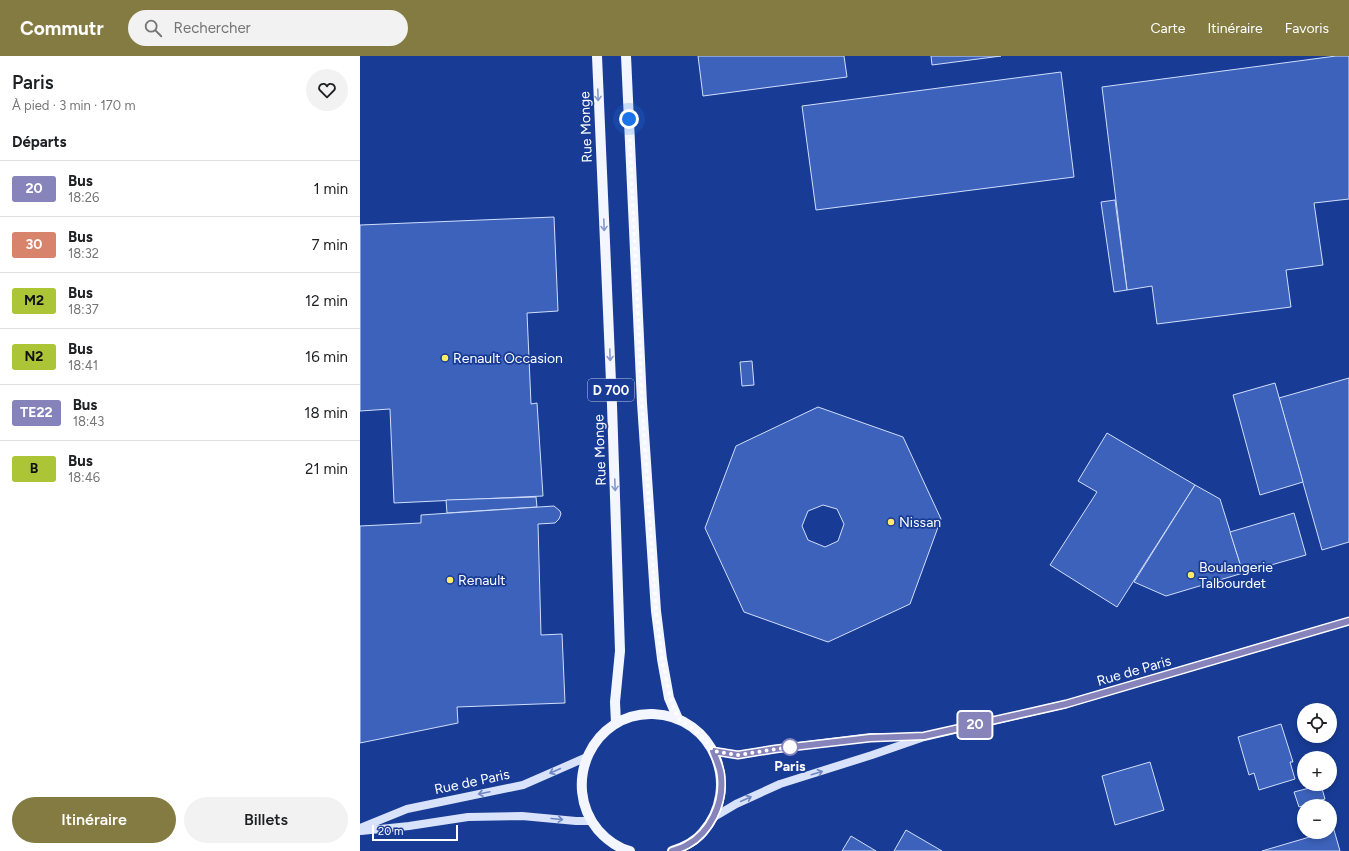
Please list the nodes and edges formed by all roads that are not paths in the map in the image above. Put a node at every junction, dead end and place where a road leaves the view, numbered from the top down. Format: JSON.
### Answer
{"nodes":[{"id":1,"x":597,"y":56,"type":"edge"},
{"id":2,"x":626,"y":56,"type":"edge"},
{"id":3,"x":1349,"y":621,"type":"edge"},
{"id":4,"x":678,"y":719,"type":"junction"},
{"id":5,"x":616,"y":723,"type":"junction"},
{"id":6,"x":924,"y":736,"type":"junction"},
{"id":7,"x":713,"y":751,"type":"junction"},
{"id":8,"x":587,"y":757,"type":"junction"},
{"id":9,"x":714,"y":818,"type":"junction"},
{"id":10,"x":591,"y":821,"type":"junction"},
{"id":11,"x":360,"y":830,"type":"edge"},
{"id":12,"x":688,"y":848,"type":"edge"},
{"id":13,"x":627,"y":850,"type":"edge"},
{"id":14,"x":672,"y":851,"type":"edge"}],
"edges":[{"from":1,"to":5,"type":"main road","name":"Rue Monge","number":"D 700","one_way":true},
{"from":2,"to":4,"type":"main road","number":"D 700"},
{"from":3,"to":6,"type":"main road","name":"Rue de Paris"},
{"from":4,"to":5,"type":"main road"},
{"from":4,"to":7,"type":"main road"},
{"from":5,"to":8,"type":"main road"},
{"from":6,"to":7,"type":"main road","name":"Rue de Paris"},
{"from":9,"to":6,"type":"main road","name":"Rue de Paris","one_way":true},
{"from":7,"to":9,"type":"main road"},
{"from":8,"to":10,"type":"main road"},
{"from":8,"to":11,"type":"main road","name":"Rue de Paris","one_way":true},
{"from":9,"to":12,"type":"main road"},
{"from":11,"to":10,"type":"main road","name":"Rue de Paris","one_way":true},
{"from":10,"to":13,"type":"main road"},
{"from":12,"to":14,"type":"main road"}]}
